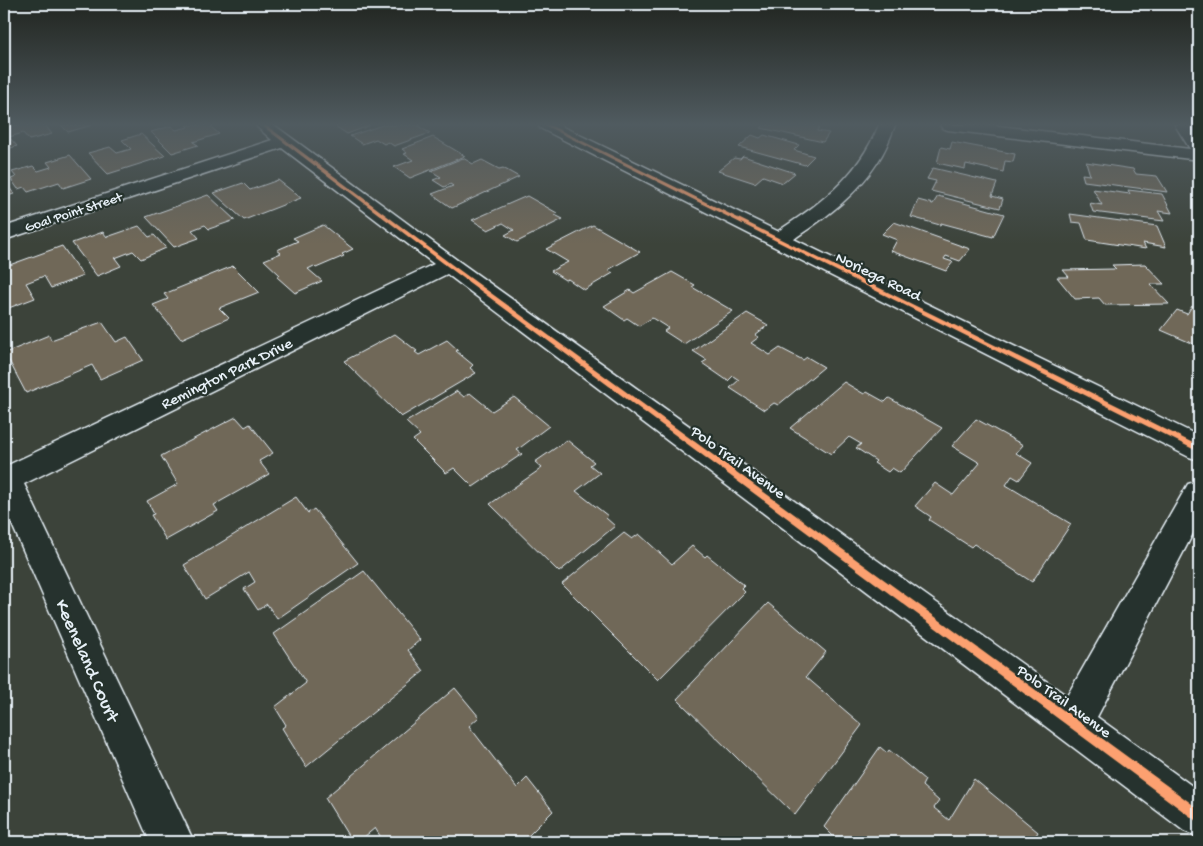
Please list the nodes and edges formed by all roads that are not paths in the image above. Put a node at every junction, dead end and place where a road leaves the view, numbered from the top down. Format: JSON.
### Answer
{"nodes":[{"id":1,"x":190,"y":164,"type":"edge"},
{"id":2,"x":316,"y":164,"type":"edge"},
{"id":3,"x":626,"y":164,"type":"edge"},
{"id":4,"x":869,"y":164,"type":"edge"},
{"id":5,"x":4,"y":234,"type":"edge"},
{"id":6,"x":778,"y":240,"type":"junction"},
{"id":7,"x":449,"y":265,"type":"junction"},
{"id":8,"x":1199,"y":449,"type":"edge"},
{"id":9,"x":5,"y":479,"type":"edge"},
{"id":10,"x":1199,"y":493,"type":"edge"},
{"id":11,"x":1073,"y":723,"type":"junction"},
{"id":12,"x":1199,"y":816,"type":"edge"},
{"id":13,"x":172,"y":842,"type":"edge"}],
"edges":[{"from":1,"to":5,"type":"street","name":"Goal Point Street"},
{"from":2,"to":7,"type":"street","name":"Polo Trail Avenue"},
{"from":3,"to":6,"type":"street","name":"Noriega Road"},
{"from":4,"to":6,"type":"street"},
{"from":6,"to":8,"type":"street","name":"Noriega Road"},
{"from":7,"to":9,"type":"street","name":"Remington Park Drive"},
{"from":7,"to":11,"type":"street","name":"Polo Trail Avenue"},
{"from":9,"to":13,"type":"street","name":"Keeneland Court"},
{"from":10,"to":11,"type":"street"},
{"from":11,"to":12,"type":"street","name":"Polo Trail Avenue"}]}
